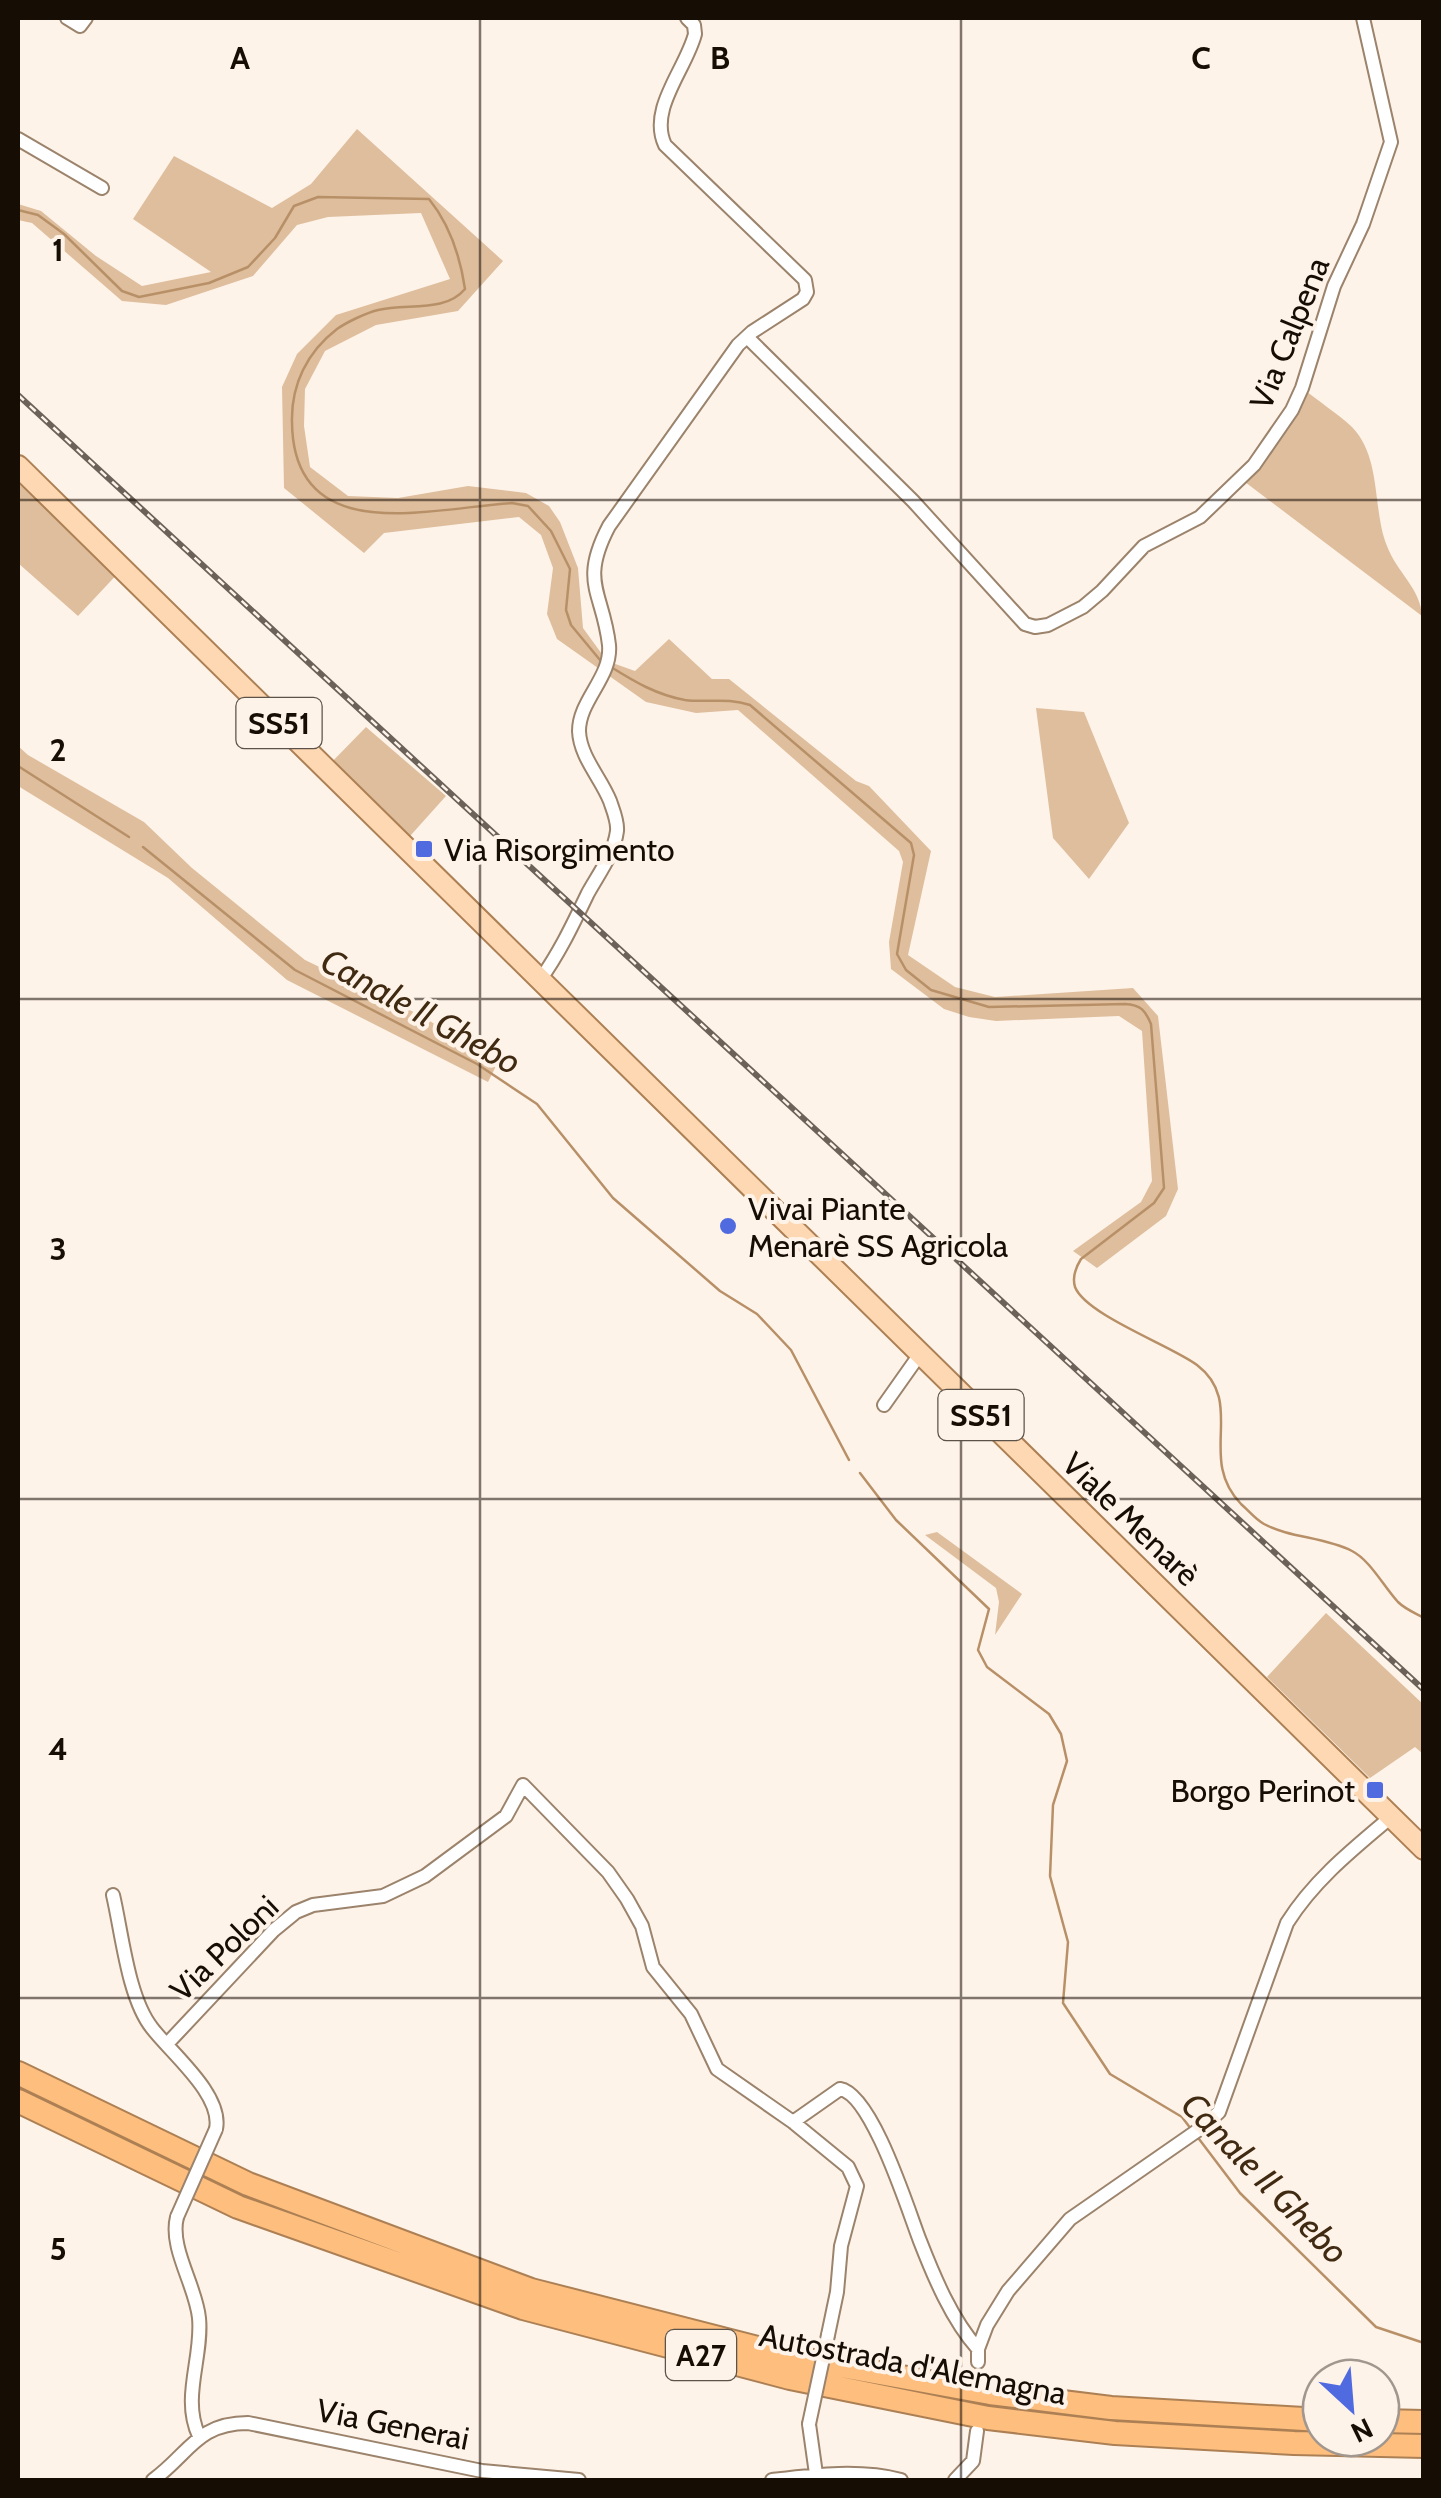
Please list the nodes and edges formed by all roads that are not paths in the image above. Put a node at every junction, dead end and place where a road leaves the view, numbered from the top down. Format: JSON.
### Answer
{"nodes":[{"id":1,"x":68,"y":18,"type":"edge"},
{"id":2,"x":86,"y":18,"type":"edge"},
{"id":3,"x":687,"y":18,"type":"edge"},
{"id":4,"x":1363,"y":18,"type":"edge"},
{"id":5,"x":18,"y":139,"type":"edge"},
{"id":6,"x":102,"y":188,"type":"dead end"},
{"id":7,"x":748,"y":338,"type":"junction"},
{"id":8,"x":18,"y":466,"type":"edge"},
{"id":9,"x":540,"y":980,"type":"junction"},
{"id":10,"x":920,"y":1354,"type":"junction"},
{"id":11,"x":884,"y":1405,"type":"dead end"},
{"id":12,"x":1392,"y":1817,"type":"junction"},
{"id":13,"x":1424,"y":1849,"type":"edge"},
{"id":14,"x":113,"y":1895,"type":"dead end"},
{"id":15,"x":167,"y":2044,"type":"junction"},
{"id":16,"x":18,"y":2073,"type":"edge"},
{"id":17,"x":18,"y":2102,"type":"edge"},
{"id":18,"x":793,"y":2122,"type":"junction"},
{"id":19,"x":1301,"y":2419,"type":"edge"},
{"id":20,"x":977,"y":2431,"type":"dead end"},
{"id":21,"x":200,"y":2436,"type":"junction"},
{"id":22,"x":1424,"y":2446,"type":"edge"},
{"id":23,"x":816,"y":2474,"type":"junction"},
{"id":24,"x":152,"y":2480,"type":"edge"},
{"id":25,"x":579,"y":2480,"type":"edge"},
{"id":26,"x":772,"y":2480,"type":"edge"},
{"id":27,"x":901,"y":2480,"type":"edge"},
{"id":28,"x":955,"y":2480,"type":"edge"}],
"edges":[{"from":1,"to":2,"type":"street"},
{"from":3,"to":7,"type":"street"},
{"from":4,"to":7,"type":"street","name":"Via Calpena"},
{"from":5,"to":6,"type":"street"},
{"from":7,"to":9,"type":"street"},
{"from":8,"to":9,"type":"main road","number":"SS51"},
{"from":9,"to":10,"type":"main road","name":"Viale Menarè","number":"SS51"},
{"from":10,"to":11,"type":"street"},
{"from":10,"to":12,"type":"main road","name":"Viale Menarè","number":"SS51"},
{"from":12,"to":13,"type":"main road","name":"Viale Menarè","number":"SS51"},
{"from":12,"to":18,"type":"street"},
{"from":14,"to":15,"type":"street","name":"Via Poloni"},
{"from":15,"to":18,"type":"street","name":"Via Poloni"},
{"from":15,"to":21,"type":"street","name":"Via Poloni","bridge":true},
{"from":16,"to":19,"type":"highway","name":"Autostrada d'Alemagna","number":"A27"},
{"from":17,"to":22,"type":"highway","name":"Autostrada d'Alemagna","number":"A27"},
{"from":18,"to":23,"type":"street","bridge":true},
{"from":20,"to":28,"type":"street"},
{"from":21,"to":24,"type":"street"},
{"from":21,"to":25,"type":"street","name":"Via Generai"},
{"from":23,"to":26,"type":"street"},
{"from":23,"to":27,"type":"street"}]}
